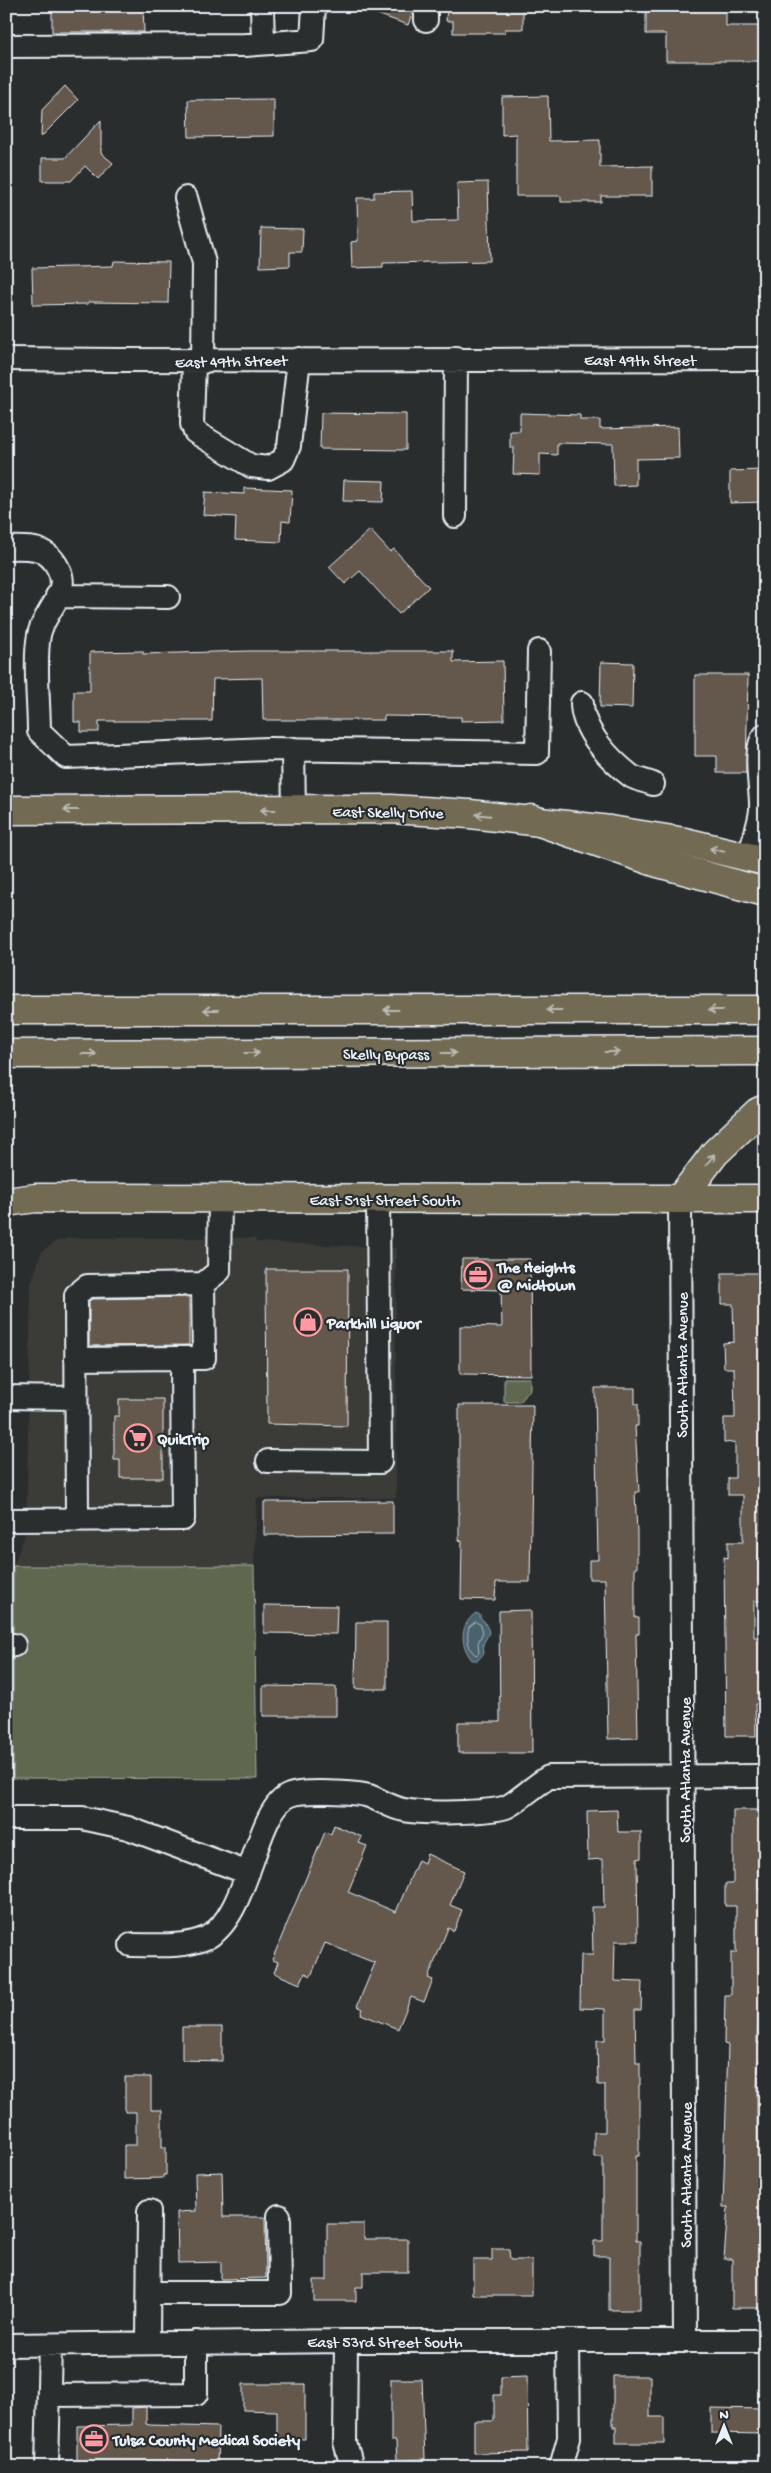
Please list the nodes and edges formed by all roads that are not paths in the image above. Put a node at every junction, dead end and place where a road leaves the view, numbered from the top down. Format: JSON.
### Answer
{"nodes":[{"id":1,"x":262,"y":6,"type":"edge"},
{"id":2,"x":314,"y":6,"type":"edge"},
{"id":3,"x":263,"y":43,"type":"junction"},
{"id":4,"x":6,"y":46,"type":"edge"},
{"id":5,"x":186,"y":198,"type":"dead end"},
{"id":6,"x":456,"y":358,"type":"junction"},
{"id":7,"x":6,"y":359,"type":"edge"},
{"id":8,"x":300,"y":359,"type":"junction"},
{"id":9,"x":765,"y":359,"type":"edge"},
{"id":10,"x":199,"y":362,"type":"junction"},
{"id":11,"x":455,"y":516,"type":"dead end"},
{"id":12,"x":6,"y":548,"type":"edge"},
{"id":13,"x":57,"y":596,"type":"junction"},
{"id":14,"x":168,"y":596,"type":"dead end"},
{"id":15,"x":539,"y":651,"type":"dead end"},
{"id":16,"x":582,"y":703,"type":"dead end"},
{"id":17,"x":765,"y":735,"type":"edge"},
{"id":18,"x":293,"y":749,"type":"junction"},
{"id":19,"x":653,"y":784,"type":"dead end"},
{"id":20,"x":6,"y":810,"type":"edge"},
{"id":21,"x":294,"y":810,"type":"junction"},
{"id":22,"x":531,"y":819,"type":"junction"},
{"id":23,"x":757,"y":859,"type":"edge"},
{"id":24,"x":765,"y":892,"type":"edge"},
{"id":25,"x":6,"y":1010,"type":"edge"},
{"id":26,"x":765,"y":1010,"type":"edge"},
{"id":27,"x":765,"y":1051,"type":"edge"},
{"id":28,"x":6,"y":1054,"type":"edge"},
{"id":29,"x":765,"y":1109,"type":"edge"},
{"id":30,"x":220,"y":1198,"type":"junction"},
{"id":31,"x":378,"y":1199,"type":"junction"},
{"id":32,"x":680,"y":1199,"type":"junction"},
{"id":33,"x":765,"y":1199,"type":"edge"},
{"id":34,"x":6,"y":1202,"type":"edge"},
{"id":35,"x":203,"y":1284,"type":"junction"},
{"id":36,"x":182,"y":1358,"type":"junction"},
{"id":37,"x":76,"y":1359,"type":"junction"},
{"id":38,"x":6,"y":1397,"type":"edge"},
{"id":39,"x":76,"y":1398,"type":"junction"},
{"id":40,"x":268,"y":1461,"type":"dead end"},
{"id":41,"x":78,"y":1519,"type":"junction"},
{"id":42,"x":6,"y":1520,"type":"edge"},
{"id":43,"x":684,"y":1776,"type":"junction"},
{"id":44,"x":765,"y":1776,"type":"edge"},
{"id":45,"x":6,"y":1818,"type":"edge"},
{"id":46,"x":248,"y":1873,"type":"junction"},
{"id":47,"x":131,"y":1945,"type":"dead end"},
{"id":48,"x":149,"y":2211,"type":"dead end"},
{"id":49,"x":279,"y":2216,"type":"dead end"},
{"id":50,"x":149,"y":2293,"type":"junction"},
{"id":51,"x":346,"y":2341,"type":"junction"},
{"id":52,"x":568,"y":2341,"type":"junction"},
{"id":53,"x":685,"y":2341,"type":"junction"},
{"id":54,"x":765,"y":2341,"type":"edge"},
{"id":55,"x":196,"y":2342,"type":"junction"},
{"id":56,"x":148,"y":2343,"type":"junction"},
{"id":57,"x":6,"y":2345,"type":"edge"},
{"id":58,"x":50,"y":2345,"type":"junction"},
{"id":59,"x":50,"y":2395,"type":"junction"},
{"id":60,"x":47,"y":2467,"type":"edge"},
{"id":61,"x":352,"y":2467,"type":"edge"},
{"id":62,"x":561,"y":2467,"type":"edge"}],
"edges":[{"from":1,"to":3,"type":"street"},
{"from":2,"to":3,"type":"street"},
{"from":3,"to":4,"type":"street"},
{"from":5,"to":10,"type":"street"},
{"from":6,"to":8,"type":"street","name":"East 49th Street"},
{"from":6,"to":9,"type":"street","name":"East 49th Street"},
{"from":6,"to":11,"type":"street"},
{"from":7,"to":10,"type":"street","name":"East 49th Street"},
{"from":8,"to":10,"type":"street","name":"East 49th Street"},
{"from":8,"to":10,"type":"street"},
{"from":12,"to":13,"type":"street"},
{"from":13,"to":14,"type":"street"},
{"from":13,"to":18,"type":"street"},
{"from":15,"to":18,"type":"street"},
{"from":16,"to":19,"type":"street"},
{"from":17,"to":23,"type":"street"},
{"from":18,"to":21,"type":"street"},
{"from":21,"to":20,"type":"main road","name":"East Skelly Drive","one_way":true},
{"from":22,"to":21,"type":"main road","name":"East Skelly Drive","one_way":true},
{"from":23,"to":22,"type":"main road","name":"East Skelly Drive","one_way":true},
{"from":22,"to":24,"type":"main road"},
{"from":26,"to":25,"type":"main road","one_way":true},
{"from":28,"to":27,"type":"main road","name":"Skelly Bypass","one_way":true},
{"from":32,"to":29,"type":"main road","one_way":true},
{"from":30,"to":31,"type":"main road","name":"East 51st Street South"},
{"from":30,"to":34,"type":"main road","name":"East 51st Street South"},
{"from":30,"to":35,"type":"street"},
{"from":31,"to":32,"type":"main road","name":"East 51st Street South"},
{"from":31,"to":40,"type":"street"},
{"from":32,"to":33,"type":"main road","name":"East 51st Street South"},
{"from":32,"to":43,"type":"street","name":"South Atlanta Avenue"},
{"from":35,"to":36,"type":"street"},
{"from":35,"to":37,"type":"street"},
{"from":36,"to":37,"type":"street"},
{"from":36,"to":41,"type":"street"},
{"from":37,"to":39,"type":"street"},
{"from":38,"to":39,"type":"street"},
{"from":39,"to":41,"type":"street"},
{"from":41,"to":42,"type":"street"},
{"from":43,"to":44,"type":"street"},
{"from":43,"to":46,"type":"street"},
{"from":43,"to":53,"type":"street","name":"South Atlanta Avenue"},
{"from":45,"to":46,"type":"street"},
{"from":46,"to":47,"type":"street"},
{"from":48,"to":50,"type":"street"},
{"from":49,"to":50,"type":"street"},
{"from":50,"to":56,"type":"street"},
{"from":51,"to":52,"type":"street","name":"East 53rd Street South"},
{"from":51,"to":55,"type":"street","name":"East 53rd Street South"},
{"from":51,"to":61,"type":"street"},
{"from":52,"to":53,"type":"street","name":"East 53rd Street South"},
{"from":52,"to":62,"type":"street"},
{"from":53,"to":54,"type":"street","name":"East 53rd Street South"},
{"from":55,"to":56,"type":"street","name":"East 53rd Street South"},
{"from":55,"to":59,"type":"street"},
{"from":56,"to":58,"type":"street","name":"East 53rd Street South"},
{"from":57,"to":58,"type":"street","name":"East 53rd Street South"},
{"from":58,"to":59,"type":"street"},
{"from":59,"to":60,"type":"street"}]}
